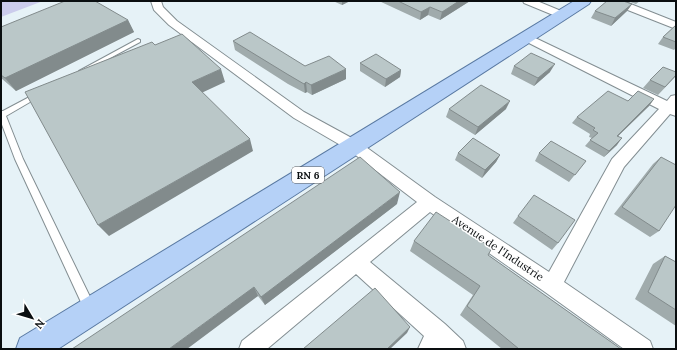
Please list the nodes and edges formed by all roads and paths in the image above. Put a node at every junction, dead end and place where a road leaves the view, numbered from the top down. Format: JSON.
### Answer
{"nodes":[{"id":1,"x":156,"y":1,"type":"edge"},
{"id":2,"x":528,"y":1,"type":"edge"},
{"id":3,"x":584,"y":1,"type":"edge"},
{"id":4,"x":614,"y":1,"type":"edge"},
{"id":5,"x":562,"y":15,"type":"junction"},
{"id":6,"x":676,"y":26,"type":"edge"},
{"id":7,"x":527,"y":38,"type":"junction"},
{"id":8,"x":138,"y":41,"type":"dead end"},
{"id":9,"x":77,"y":74,"type":"edge"},
{"id":10,"x":43,"y":92,"type":"edge"},
{"id":11,"x":673,"y":106,"type":"edge"},
{"id":12,"x":2,"y":114,"type":"edge"},
{"id":13,"x":354,"y":146,"type":"junction"},
{"id":14,"x":429,"y":202,"type":"junction"},
{"id":15,"x":356,"y":261,"type":"junction"},
{"id":16,"x":552,"y":285,"type":"junction"},
{"id":17,"x":91,"y":311,"type":"junction"},
{"id":18,"x":433,"y":341,"type":"edge"},
{"id":19,"x":31,"y":349,"type":"edge"},
{"id":20,"x":250,"y":349,"type":"edge"},
{"id":21,"x":454,"y":349,"type":"edge"},
{"id":22,"x":642,"y":349,"type":"edge"}],
"edges":[{"from":1,"to":13,"type":"street","name":"Avenue de l'Industrie"},
{"from":2,"to":5,"type":"street"},
{"from":3,"to":5,"type":"main road","number":"RN 6"},
{"from":4,"to":6,"type":"street"},
{"from":5,"to":7,"type":"main road","number":"RN 6"},
{"from":7,"to":11,"type":"street"},
{"from":7,"to":13,"type":"main road","number":"RN 6"},
{"from":8,"to":9,"type":"lane"},
{"from":10,"to":12,"type":"lane"},
{"from":11,"to":16,"type":"street"},
{"from":12,"to":17,"type":"lane"},
{"from":13,"to":14,"type":"street","name":"Avenue de l'Industrie"},
{"from":13,"to":17,"type":"main road","number":"RN 6"},
{"from":14,"to":15,"type":"street"},
{"from":14,"to":16,"type":"street","name":"Avenue de l'Industrie"},
{"from":15,"to":18,"type":"street"},
{"from":15,"to":20,"type":"street"},
{"from":16,"to":22,"type":"street","name":"Avenue de l'Industrie"},
{"from":17,"to":19,"type":"main road","number":"RN 6"},
{"from":18,"to":21,"type":"street"}]}
